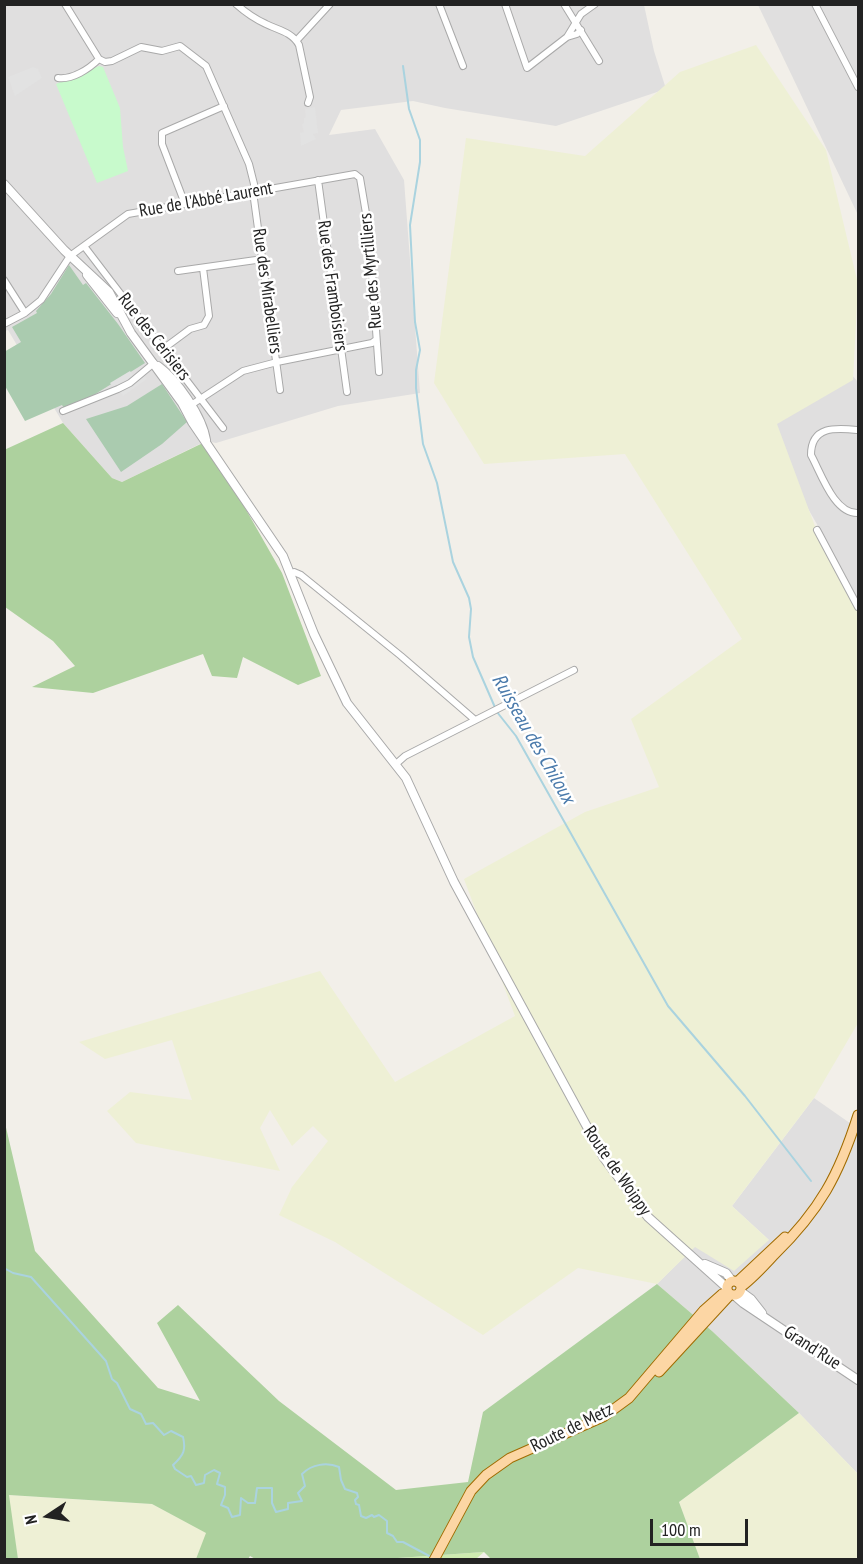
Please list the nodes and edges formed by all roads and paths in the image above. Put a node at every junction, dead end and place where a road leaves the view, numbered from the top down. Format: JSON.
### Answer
{"nodes":[{"id":1,"x":65,"y":4,"type":"edge"},
{"id":2,"x":236,"y":4,"type":"edge"},
{"id":3,"x":330,"y":4,"type":"edge"},
{"id":4,"x":439,"y":4,"type":"edge"},
{"id":5,"x":505,"y":4,"type":"edge"},
{"id":6,"x":564,"y":4,"type":"edge"},
{"id":7,"x":595,"y":4,"type":"edge"},
{"id":8,"x":815,"y":4,"type":"edge"},
{"id":9,"x":576,"y":22,"type":"junction"},
{"id":10,"x":581,"y":30,"type":"junction"},
{"id":11,"x":567,"y":37,"type":"junction"},
{"id":12,"x":297,"y":40,"type":"junction"},
{"id":13,"x":99,"y":59,"type":"junction"},
{"id":14,"x":599,"y":62,"type":"dead end"},
{"id":15,"x":463,"y":66,"type":"dead end"},
{"id":16,"x":58,"y":78,"type":"dead end"},
{"id":17,"x":858,"y":87,"type":"edge"},
{"id":18,"x":308,"y":103,"type":"dead end"},
{"id":19,"x":224,"y":106,"type":"junction"},
{"id":20,"x":355,"y":174,"type":"joint"},
{"id":21,"x":318,"y":180,"type":"junction"},
{"id":22,"x":4,"y":184,"type":"edge"},
{"id":23,"x":254,"y":192,"type":"junction"},
{"id":24,"x":185,"y":204,"type":"junction"},
{"id":25,"x":84,"y":246,"type":"junction"},
{"id":26,"x":70,"y":256,"type":"junction"},
{"id":27,"x":263,"y":259,"type":"junction"},
{"id":28,"x":202,"y":268,"type":"junction"},
{"id":29,"x":178,"y":271,"type":"dead end"},
{"id":30,"x":4,"y":280,"type":"edge"},
{"id":31,"x":25,"y":313,"type":"junction"},
{"id":32,"x":4,"y":324,"type":"edge"},
{"id":33,"x":376,"y":340,"type":"junction"},
{"id":34,"x":163,"y":349,"type":"junction"},
{"id":35,"x":341,"y":349,"type":"junction"},
{"id":36,"x":277,"y":362,"type":"junction"},
{"id":37,"x":154,"y":363,"type":"junction"},
{"id":38,"x":380,"y":372,"type":"dead end"},
{"id":39,"x":280,"y":390,"type":"dead end"},
{"id":40,"x":347,"y":392,"type":"dead end"},
{"id":41,"x":202,"y":399,"type":"junction"},
{"id":42,"x":188,"y":407,"type":"junction"},
{"id":43,"x":63,"y":411,"type":"dead end"},
{"id":44,"x":223,"y":428,"type":"dead end"},
{"id":45,"x":858,"y":430,"type":"edge"},
{"id":46,"x":858,"y":513,"type":"edge"},
{"id":47,"x":817,"y":530,"type":"dead end"},
{"id":48,"x":291,"y":573,"type":"junction"},
{"id":49,"x":858,"y":607,"type":"edge"},
{"id":50,"x":574,"y":670,"type":"dead end"},
{"id":51,"x":475,"y":720,"type":"junction"},
{"id":52,"x":396,"y":764,"type":"junction"},
{"id":53,"x":858,"y":1115,"type":"edge"},
{"id":54,"x":734,"y":1289,"type":"junction"},
{"id":55,"x":764,"y":1317,"type":"junction"},
{"id":56,"x":858,"y":1380,"type":"edge"},
{"id":57,"x":435,"y":1559,"type":"edge"}],
"edges":[{"from":1,"to":13,"type":"street"},
{"from":2,"to":12,"type":"street"},
{"from":3,"to":12,"type":"street"},
{"from":4,"to":15,"type":"street"},
{"from":5,"to":11,"type":"street"},
{"from":6,"to":9,"type":"street"},
{"from":7,"to":9,"type":"street"},
{"from":8,"to":17,"type":"street"},
{"from":9,"to":10,"type":"street"},
{"from":9,"to":11,"type":"street"},
{"from":10,"to":11,"type":"street"},
{"from":10,"to":14,"type":"street"},
{"from":12,"to":18,"type":"street"},
{"from":13,"to":16,"type":"street"},
{"from":13,"to":19,"type":"street","name":"Rue des Mirabelliers"},
{"from":19,"to":23,"type":"street","name":"Rue des Mirabelliers"},
{"from":19,"to":24,"type":"street"},
{"from":20,"to":21,"type":"street","name":"Rue de l'Abbé Laurent"},
{"from":20,"to":33,"type":"street","name":"Rue des Myrtilliers"},
{"from":21,"to":23,"type":"street","name":"Rue de l'Abbé Laurent"},
{"from":21,"to":35,"type":"street","name":"Rue des Framboisiers"},
{"from":22,"to":26,"type":"street","name":"Route de Woippy"},
{"from":23,"to":24,"type":"street","name":"Rue de l'Abbé Laurent"},
{"from":23,"to":27,"type":"street","name":"Rue des Mirabelliers"},
{"from":24,"to":25,"type":"street","name":"Rue de l'Abbé Laurent"},
{"from":25,"to":26,"type":"street","name":"Rue de l'Abbé Laurent"},
{"from":25,"to":34,"type":"street","name":"Rue des Cerisiers"},
{"from":26,"to":31,"type":"street"},
{"from":26,"to":37,"type":"street","name":"Route de Woippy"},
{"from":27,"to":28,"type":"street"},
{"from":27,"to":36,"type":"street","name":"Rue des Mirabelliers"},
{"from":28,"to":29,"type":"street"},
{"from":28,"to":34,"type":"street"},
{"from":30,"to":31,"type":"street"},
{"from":31,"to":32,"type":"street"},
{"from":33,"to":35,"type":"street"},
{"from":33,"to":38,"type":"street","name":"Rue des Myrtilliers"},
{"from":34,"to":41,"type":"street","name":"Rue des Cerisiers"},
{"from":35,"to":36,"type":"street"},
{"from":35,"to":40,"type":"street","name":"Rue des Framboisiers"},
{"from":36,"to":39,"type":"street","name":"Rue des Mirabelliers"},
{"from":36,"to":41,"type":"street"},
{"from":37,"to":42,"type":"street","name":"Route de Woippy"},
{"from":37,"to":43,"type":"street"},
{"from":41,"to":42,"type":"street"},
{"from":41,"to":44,"type":"street","name":"Rue des Cerisiers"},
{"from":42,"to":48,"type":"street","name":"Route de Woippy"},
{"from":45,"to":46,"type":"street"},
{"from":47,"to":49,"type":"street"},
{"from":48,"to":51,"type":"street"},
{"from":48,"to":52,"type":"street","name":"Route de Woippy"},
{"from":50,"to":51,"type":"street"},
{"from":51,"to":52,"type":"street"},
{"from":52,"to":54,"type":"street","name":"Route de Woippy"},
{"from":53,"to":54,"type":"main road","name":"Route de Metz"},
{"from":54,"to":55,"type":"street","name":"Grand'Rue"},
{"from":54,"to":55,"type":"street","name":"Grand'Rue"},
{"from":54,"to":57,"type":"main road","name":"Route de Metz"},
{"from":55,"to":56,"type":"street","name":"Grand'Rue"}]}
